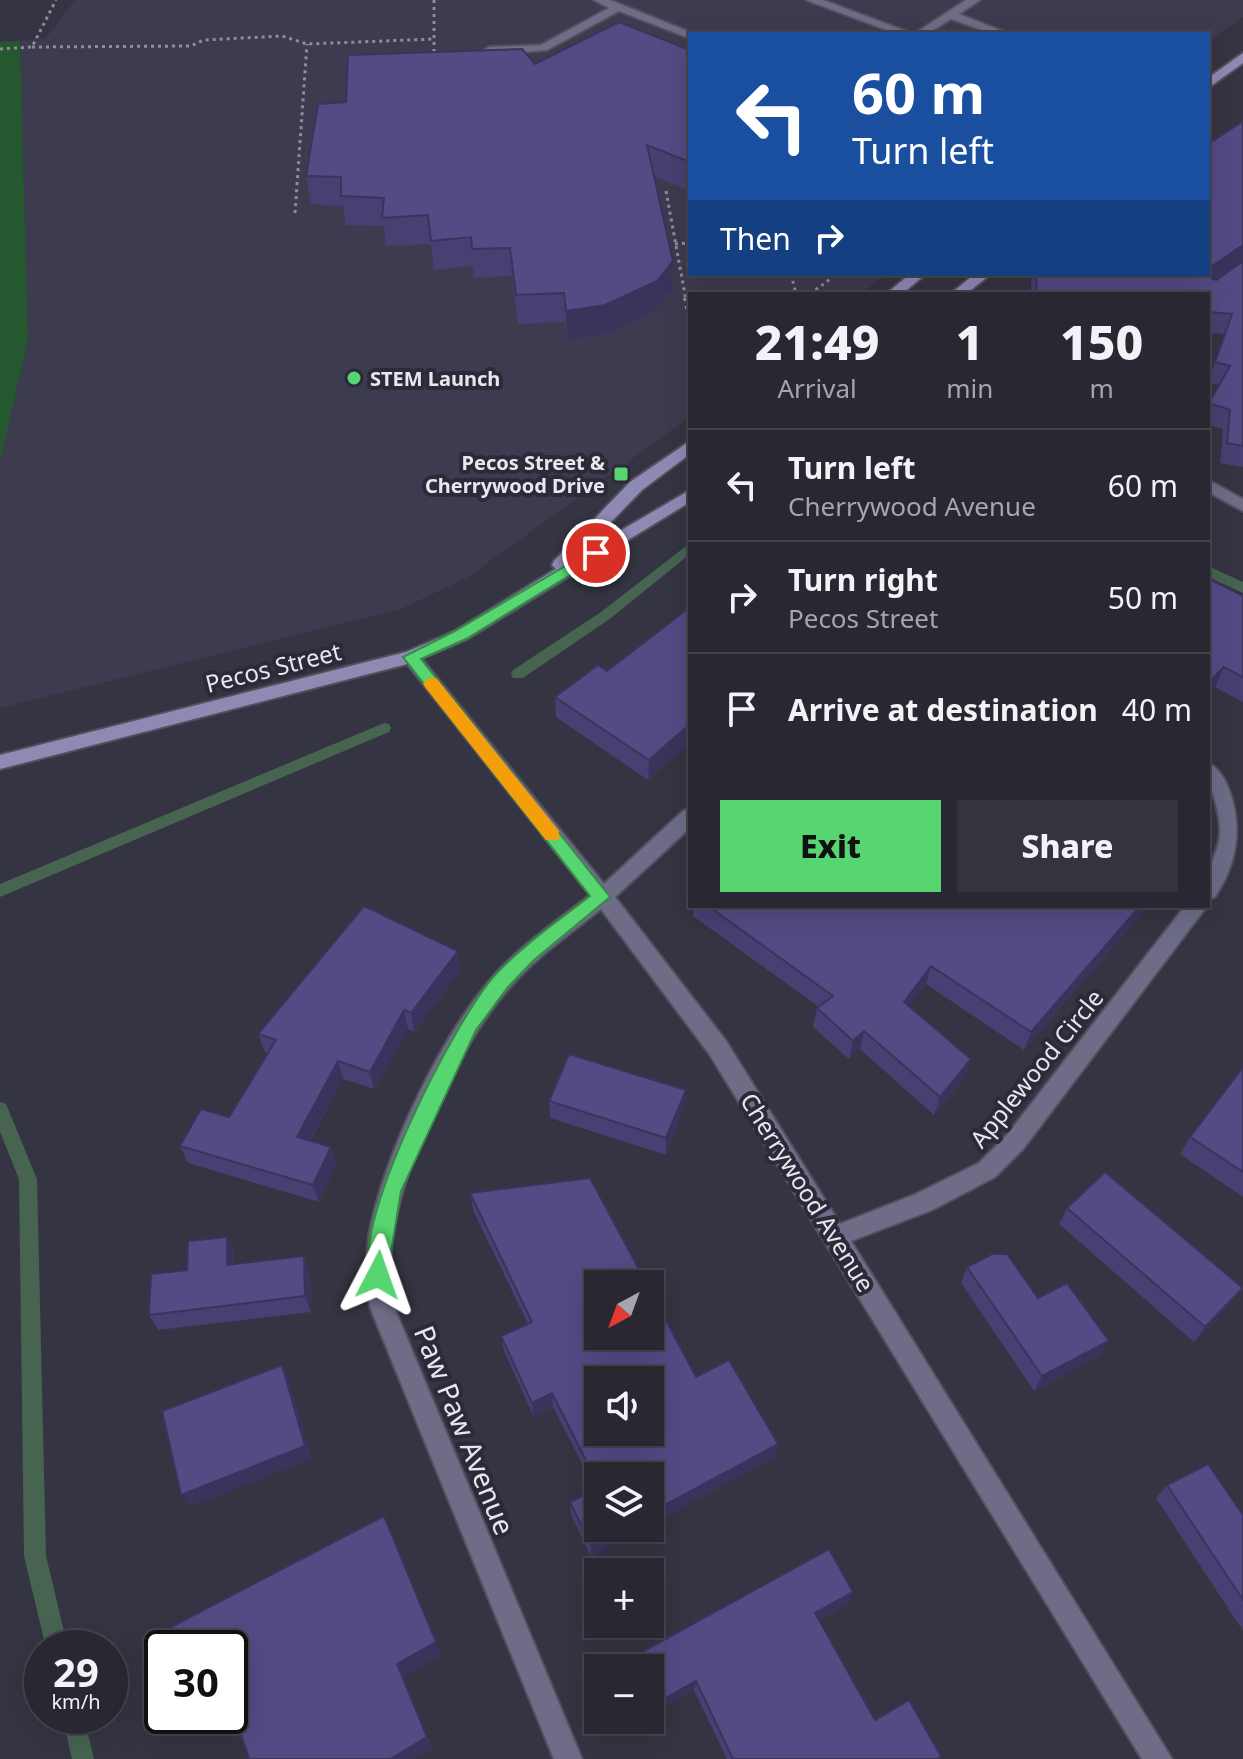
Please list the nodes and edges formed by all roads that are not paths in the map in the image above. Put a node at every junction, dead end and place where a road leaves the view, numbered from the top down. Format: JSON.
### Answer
{"nodes":[{"id":1,"x":600,"y":0,"type":"edge"},
{"id":2,"x":812,"y":0,"type":"edge"},
{"id":3,"x":974,"y":0,"type":"edge"},
{"id":4,"x":619,"y":7,"type":"junction"},
{"id":5,"x":950,"y":15,"type":"junction"},
{"id":6,"x":902,"y":32,"type":"edge"},
{"id":7,"x":922,"y":32,"type":"edge"},
{"id":8,"x":998,"y":32,"type":"edge"},
{"id":9,"x":688,"y":34,"type":"edge"},
{"id":10,"x":481,"y":51,"type":"edge"},
{"id":11,"x":1243,"y":57,"type":"edge"},
{"id":12,"x":1210,"y":82,"type":"edge"},
{"id":13,"x":916,"y":276,"type":"edge"},
{"id":14,"x":981,"y":276,"type":"edge"},
{"id":15,"x":896,"y":292,"type":"edge"},
{"id":16,"x":960,"y":292,"type":"edge"},
{"id":17,"x":688,"y":447,"type":"edge"},
{"id":18,"x":1210,"y":486,"type":"edge"},
{"id":19,"x":688,"y":496,"type":"edge"},
{"id":20,"x":1243,"y":506,"type":"edge"},
{"id":21,"x":543,"y":583,"type":"junction"},
{"id":22,"x":411,"y":657,"type":"junction"},
{"id":23,"x":0,"y":762,"type":"edge"},
{"id":24,"x":1210,"y":774,"type":"edge"},
{"id":25,"x":688,"y":818,"type":"edge"},
{"id":26,"x":1210,"y":888,"type":"edge"},
{"id":27,"x":601,"y":897,"type":"junction"},
{"id":28,"x":1195,"y":908,"type":"edge"},
{"id":29,"x":836,"y":1236,"type":"junction"},
{"id":30,"x":568,"y":1759,"type":"edge"},
{"id":31,"x":1158,"y":1759,"type":"edge"}],
"edges":[{"from":1,"to":4,"type":"street"},
{"from":2,"to":6,"type":"street"},
{"from":3,"to":5,"type":"street"},
{"from":4,"to":9,"type":"street"},
{"from":4,"to":10,"type":"street"},
{"from":5,"to":7,"type":"street"},
{"from":5,"to":8,"type":"street"},
{"from":11,"to":12,"type":"street"},
{"from":13,"to":15,"type":"street"},
{"from":14,"to":16,"type":"street"},
{"from":17,"to":21,"type":"street","name":"Pecos Street"},
{"from":18,"to":20,"type":"street"},
{"from":19,"to":21,"type":"street","name":"Pecos Street"},
{"from":21,"to":22,"type":"street","name":"Pecos Street"},
{"from":22,"to":23,"type":"street","name":"Pecos Street"},
{"from":22,"to":27,"type":"street","name":"Cherrywood Avenue"},
{"from":24,"to":26,"type":"street"},
{"from":25,"to":27,"type":"street","name":"Paw Paw Avenue"},
{"from":27,"to":29,"type":"street","name":"Cherrywood Avenue"},
{"from":27,"to":30,"type":"street","name":"Paw Paw Avenue"},
{"from":28,"to":29,"type":"street","name":"Applewood Circle"},
{"from":29,"to":31,"type":"street","name":"Cherrywood Avenue"}]}
